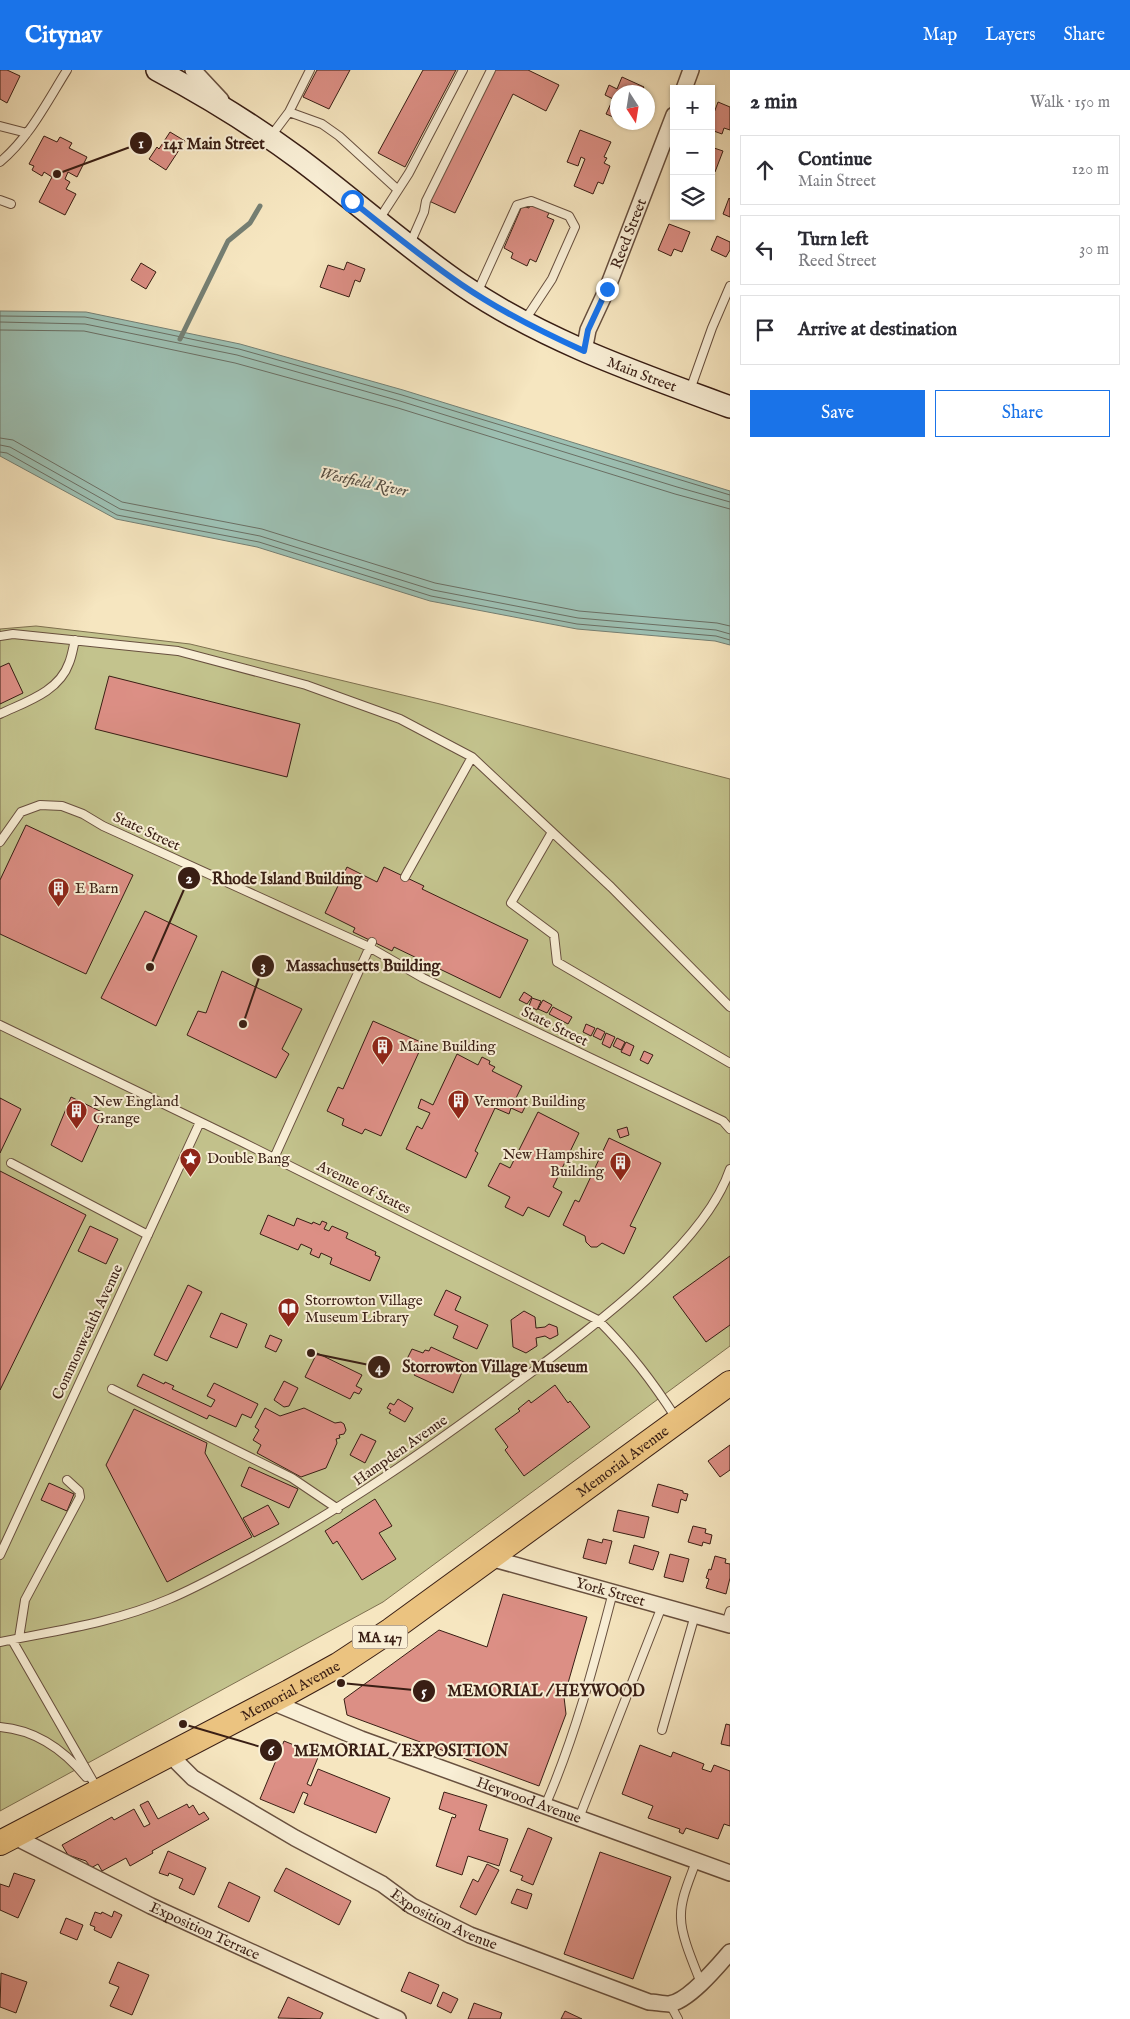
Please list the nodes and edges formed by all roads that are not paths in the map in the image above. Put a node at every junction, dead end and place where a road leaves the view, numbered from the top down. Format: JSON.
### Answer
{"nodes":[{"id":1,"x":67,"y":70,"type":"edge"},
{"id":2,"x":156,"y":70,"type":"edge"},
{"id":3,"x":193,"y":70,"type":"edge"},
{"id":4,"x":310,"y":70,"type":"edge"},
{"id":5,"x":463,"y":70,"type":"edge"},
{"id":6,"x":491,"y":70,"type":"edge"},
{"id":7,"x":691,"y":70,"type":"edge"},
{"id":8,"x":685,"y":85,"type":"edge"},
{"id":9,"x":289,"y":112,"type":"junction"},
{"id":10,"x":233,"y":114,"type":"junction"},
{"id":11,"x":670,"y":124,"type":"edge"},
{"id":12,"x":0,"y":126,"type":"edge"},
{"id":13,"x":27,"y":133,"type":"junction"},
{"id":14,"x":270,"y":138,"type":"junction"},
{"id":15,"x":0,"y":162,"type":"edge"},
{"id":16,"x":398,"y":190,"type":"junction"},
{"id":17,"x":0,"y":200,"type":"edge"},
{"id":18,"x":11,"y":204,"type":"dead end"},
{"id":19,"x":378,"y":221,"type":"junction"},
{"id":20,"x":410,"y":246,"type":"junction"},
{"id":21,"x":730,"y":286,"type":"edge"},
{"id":22,"x":477,"y":294,"type":"junction"},
{"id":23,"x":524,"y":322,"type":"junction"},
{"id":24,"x":584,"y":351,"type":"junction"},
{"id":25,"x":689,"y":392,"type":"junction"},
{"id":26,"x":730,"y":407,"type":"edge"},
{"id":27,"x":0,"y":636,"type":"edge"},
{"id":28,"x":75,"y":640,"type":"junction"},
{"id":29,"x":0,"y":714,"type":"edge"},
{"id":30,"x":472,"y":757,"type":"junction"},
{"id":31,"x":552,"y":832,"type":"junction"},
{"id":32,"x":0,"y":842,"type":"edge"},
{"id":33,"x":405,"y":877,"type":"dead end"},
{"id":34,"x":370,"y":944,"type":"junction"},
{"id":35,"x":730,"y":1007,"type":"edge"},
{"id":36,"x":0,"y":1025,"type":"edge"},
{"id":37,"x":730,"y":1063,"type":"edge"},
{"id":38,"x":200,"y":1122,"type":"junction"},
{"id":39,"x":730,"y":1129,"type":"edge"},
{"id":40,"x":274,"y":1158,"type":"junction"},
{"id":41,"x":11,"y":1163,"type":"dead end"},
{"id":42,"x":730,"y":1169,"type":"edge"},
{"id":43,"x":148,"y":1234,"type":"junction"},
{"id":44,"x":598,"y":1320,"type":"junction"},
{"id":45,"x":730,"y":1383,"type":"edge"},
{"id":46,"x":112,"y":1389,"type":"dead end"},
{"id":47,"x":678,"y":1421,"type":"junction"},
{"id":48,"x":68,"y":1480,"type":"dead end"},
{"id":49,"x":338,"y":1509,"type":"junction"},
{"id":50,"x":0,"y":1555,"type":"edge"},
{"id":51,"x":490,"y":1558,"type":"junction"},
{"id":52,"x":613,"y":1592,"type":"junction"},
{"id":53,"x":662,"y":1606,"type":"junction"},
{"id":54,"x":695,"y":1616,"type":"junction"},
{"id":55,"x":729,"y":1620,"type":"edge"},
{"id":56,"x":16,"y":1639,"type":"junction"},
{"id":57,"x":0,"y":1642,"type":"edge"},
{"id":58,"x":272,"y":1702,"type":"junction"},
{"id":59,"x":0,"y":1728,"type":"edge"},
{"id":60,"x":662,"y":1730,"type":"dead end"},
{"id":61,"x":170,"y":1755,"type":"junction"},
{"id":62,"x":99,"y":1792,"type":"junction"},
{"id":63,"x":545,"y":1806,"type":"junction"},
{"id":64,"x":579,"y":1818,"type":"junction"},
{"id":65,"x":6,"y":1840,"type":"edge"},
{"id":66,"x":696,"y":1861,"type":"junction"},
{"id":67,"x":730,"y":1874,"type":"edge"},
{"id":68,"x":730,"y":1952,"type":"edge"},
{"id":69,"x":701,"y":1983,"type":"junction"},
{"id":70,"x":670,"y":2004,"type":"junction"},
{"id":71,"x":398,"y":2019,"type":"edge"},
{"id":72,"x":678,"y":2019,"type":"edge"}],
"edges":[{"from":1,"to":13,"type":"lane"},
{"from":2,"to":10,"type":"main road","name":"Main Street"},
{"from":3,"to":10,"type":"street"},
{"from":4,"to":9,"type":"lane"},
{"from":5,"to":16,"type":"lane"},
{"from":6,"to":20,"type":"lane"},
{"from":7,"to":8,"type":"street"},
{"from":9,"to":14,"type":"lane"},
{"from":9,"to":16,"type":"lane"},
{"from":10,"to":14,"type":"main road","name":"Main Street"},
{"from":11,"to":24,"type":"street","name":"Reed Street"},
{"from":12,"to":13,"type":"lane"},
{"from":13,"to":15,"type":"lane"},
{"from":14,"to":19,"type":"main road","name":"Main Street"},
{"from":16,"to":19,"type":"lane"},
{"from":17,"to":18,"type":"lane"},
{"from":19,"to":20,"type":"main road","name":"Main Street"},
{"from":20,"to":22,"type":"main road","name":"Main Street"},
{"from":21,"to":25,"type":"lane"},
{"from":22,"to":23,"type":"main road","name":"Main Street"},
{"from":22,"to":23,"type":"lane"},
{"from":23,"to":24,"type":"main road","name":"Main Street"},
{"from":24,"to":25,"type":"main road","name":"Main Street"},
{"from":25,"to":26,"type":"main road","name":"Main Street"},
{"from":27,"to":28,"type":"lane"},
{"from":28,"to":29,"type":"lane"},
{"from":28,"to":30,"type":"lane"},
{"from":30,"to":31,"type":"lane"},
{"from":30,"to":33,"type":"lane"},
{"from":31,"to":35,"type":"lane"},
{"from":31,"to":37,"type":"lane"},
{"from":32,"to":34,"type":"lane","name":"State Street"},
{"from":34,"to":39,"type":"lane","name":"State Street"},
{"from":34,"to":40,"type":"lane"},
{"from":36,"to":38,"type":"lane","name":"Avenue of States"},
{"from":38,"to":40,"type":"lane","name":"Avenue of States"},
{"from":38,"to":43,"type":"lane","name":"Commonwealth Avenue"},
{"from":40,"to":44,"type":"lane","name":"Avenue of States"},
{"from":41,"to":43,"type":"lane"},
{"from":42,"to":44,"type":"lane","name":"Hampden Avenue"},
{"from":43,"to":50,"type":"lane","name":"Commonwealth Avenue"},
{"from":44,"to":47,"type":"lane","name":"Avenue of States"},
{"from":44,"to":49,"type":"lane","name":"Hampden Avenue"},
{"from":45,"to":47,"type":"main road","name":"Memorial Avenue","number":"MA 147"},
{"from":46,"to":49,"type":"lane"},
{"from":47,"to":51,"type":"main road","name":"Memorial Avenue","number":"MA 147"},
{"from":48,"to":56,"type":"lane"},
{"from":49,"to":56,"type":"lane","name":"Hampden Avenue"},
{"from":51,"to":52,"type":"street","name":"York Street"},
{"from":51,"to":58,"type":"main road","name":"Memorial Avenue","number":"MA 147"},
{"from":52,"to":53,"type":"street","name":"York Street"},
{"from":52,"to":63,"type":"lane"},
{"from":53,"to":54,"type":"street","name":"York Street"},
{"from":53,"to":64,"type":"lane"},
{"from":54,"to":55,"type":"street","name":"York Street"},
{"from":54,"to":60,"type":"lane"},
{"from":56,"to":57,"type":"lane","name":"Hampden Avenue"},
{"from":56,"to":62,"type":"lane"},
{"from":58,"to":61,"type":"main road","name":"Memorial Avenue","number":"MA 147"},
{"from":58,"to":63,"type":"street","name":"Heywood Avenue"},
{"from":59,"to":62,"type":"lane"},
{"from":61,"to":62,"type":"main road","name":"Memorial Avenue","number":"MA 147"},
{"from":61,"to":70,"type":"street","name":"Exposition Avenue"},
{"from":62,"to":65,"type":"main road","name":"Memorial Avenue","number":"MA 147"},
{"from":63,"to":64,"type":"street","name":"Heywood Avenue"},
{"from":64,"to":66,"type":"street","name":"Heywood Avenue"},
{"from":65,"to":71,"type":"street","name":"Exposition Terrace"},
{"from":66,"to":67,"type":"street","name":"Heywood Avenue"},
{"from":66,"to":69,"type":"lane"},
{"from":68,"to":69,"type":"street"},
{"from":69,"to":70,"type":"street"},
{"from":70,"to":72,"type":"lane"}]}
